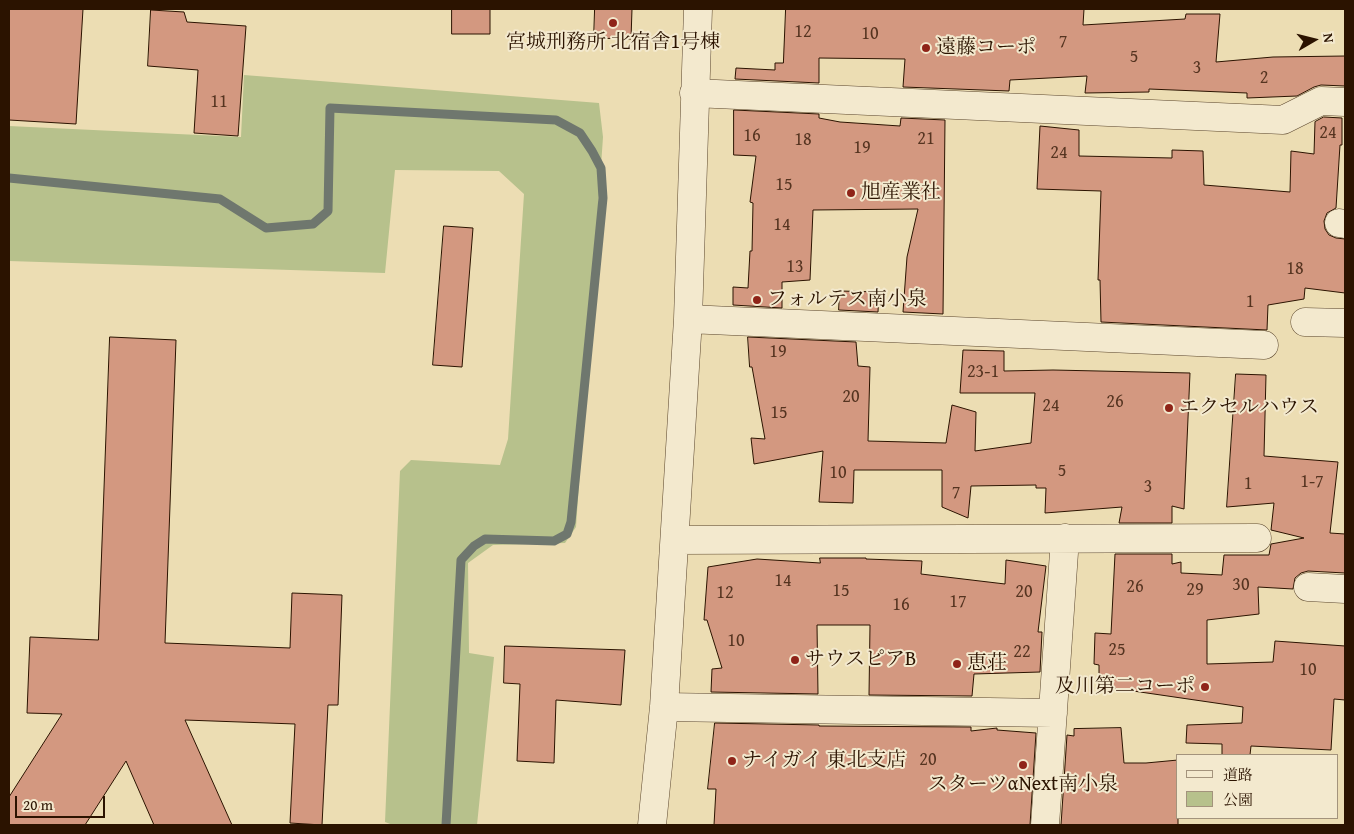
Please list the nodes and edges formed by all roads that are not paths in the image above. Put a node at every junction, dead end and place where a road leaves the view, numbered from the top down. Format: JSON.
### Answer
{"nodes":[{"id":1,"x":698,"y":9,"type":"edge"},
{"id":2,"x":694,"y":93,"type":"junction"},
{"id":3,"x":1345,"y":102,"type":"edge"},
{"id":4,"x":688,"y":319,"type":"junction"},
{"id":5,"x":1305,"y":322,"type":"dead end"},
{"id":6,"x":1345,"y":323,"type":"edge"},
{"id":7,"x":1264,"y":345,"type":"dead end"},
{"id":8,"x":1064,"y":538,"type":"junction"},
{"id":9,"x":1257,"y":538,"type":"dead end"},
{"id":10,"x":675,"y":540,"type":"junction"},
{"id":11,"x":1308,"y":587,"type":"dead end"},
{"id":12,"x":1345,"y":589,"type":"edge"},
{"id":13,"x":664,"y":707,"type":"junction"},
{"id":14,"x":1053,"y":713,"type":"junction"},
{"id":15,"x":652,"y":825,"type":"edge"},
{"id":16,"x":1045,"y":825,"type":"edge"}],
"edges":[{"from":1,"to":2,"type":"street"},
{"from":2,"to":3,"type":"street"},
{"from":2,"to":4,"type":"street"},
{"from":4,"to":7,"type":"street"},
{"from":4,"to":10,"type":"street"},
{"from":5,"to":6,"type":"street"},
{"from":8,"to":9,"type":"street"},
{"from":8,"to":10,"type":"street"},
{"from":8,"to":14,"type":"street"},
{"from":10,"to":13,"type":"street"},
{"from":11,"to":12,"type":"street"},
{"from":13,"to":14,"type":"street"},
{"from":13,"to":15,"type":"street"},
{"from":14,"to":16,"type":"street"}]}
